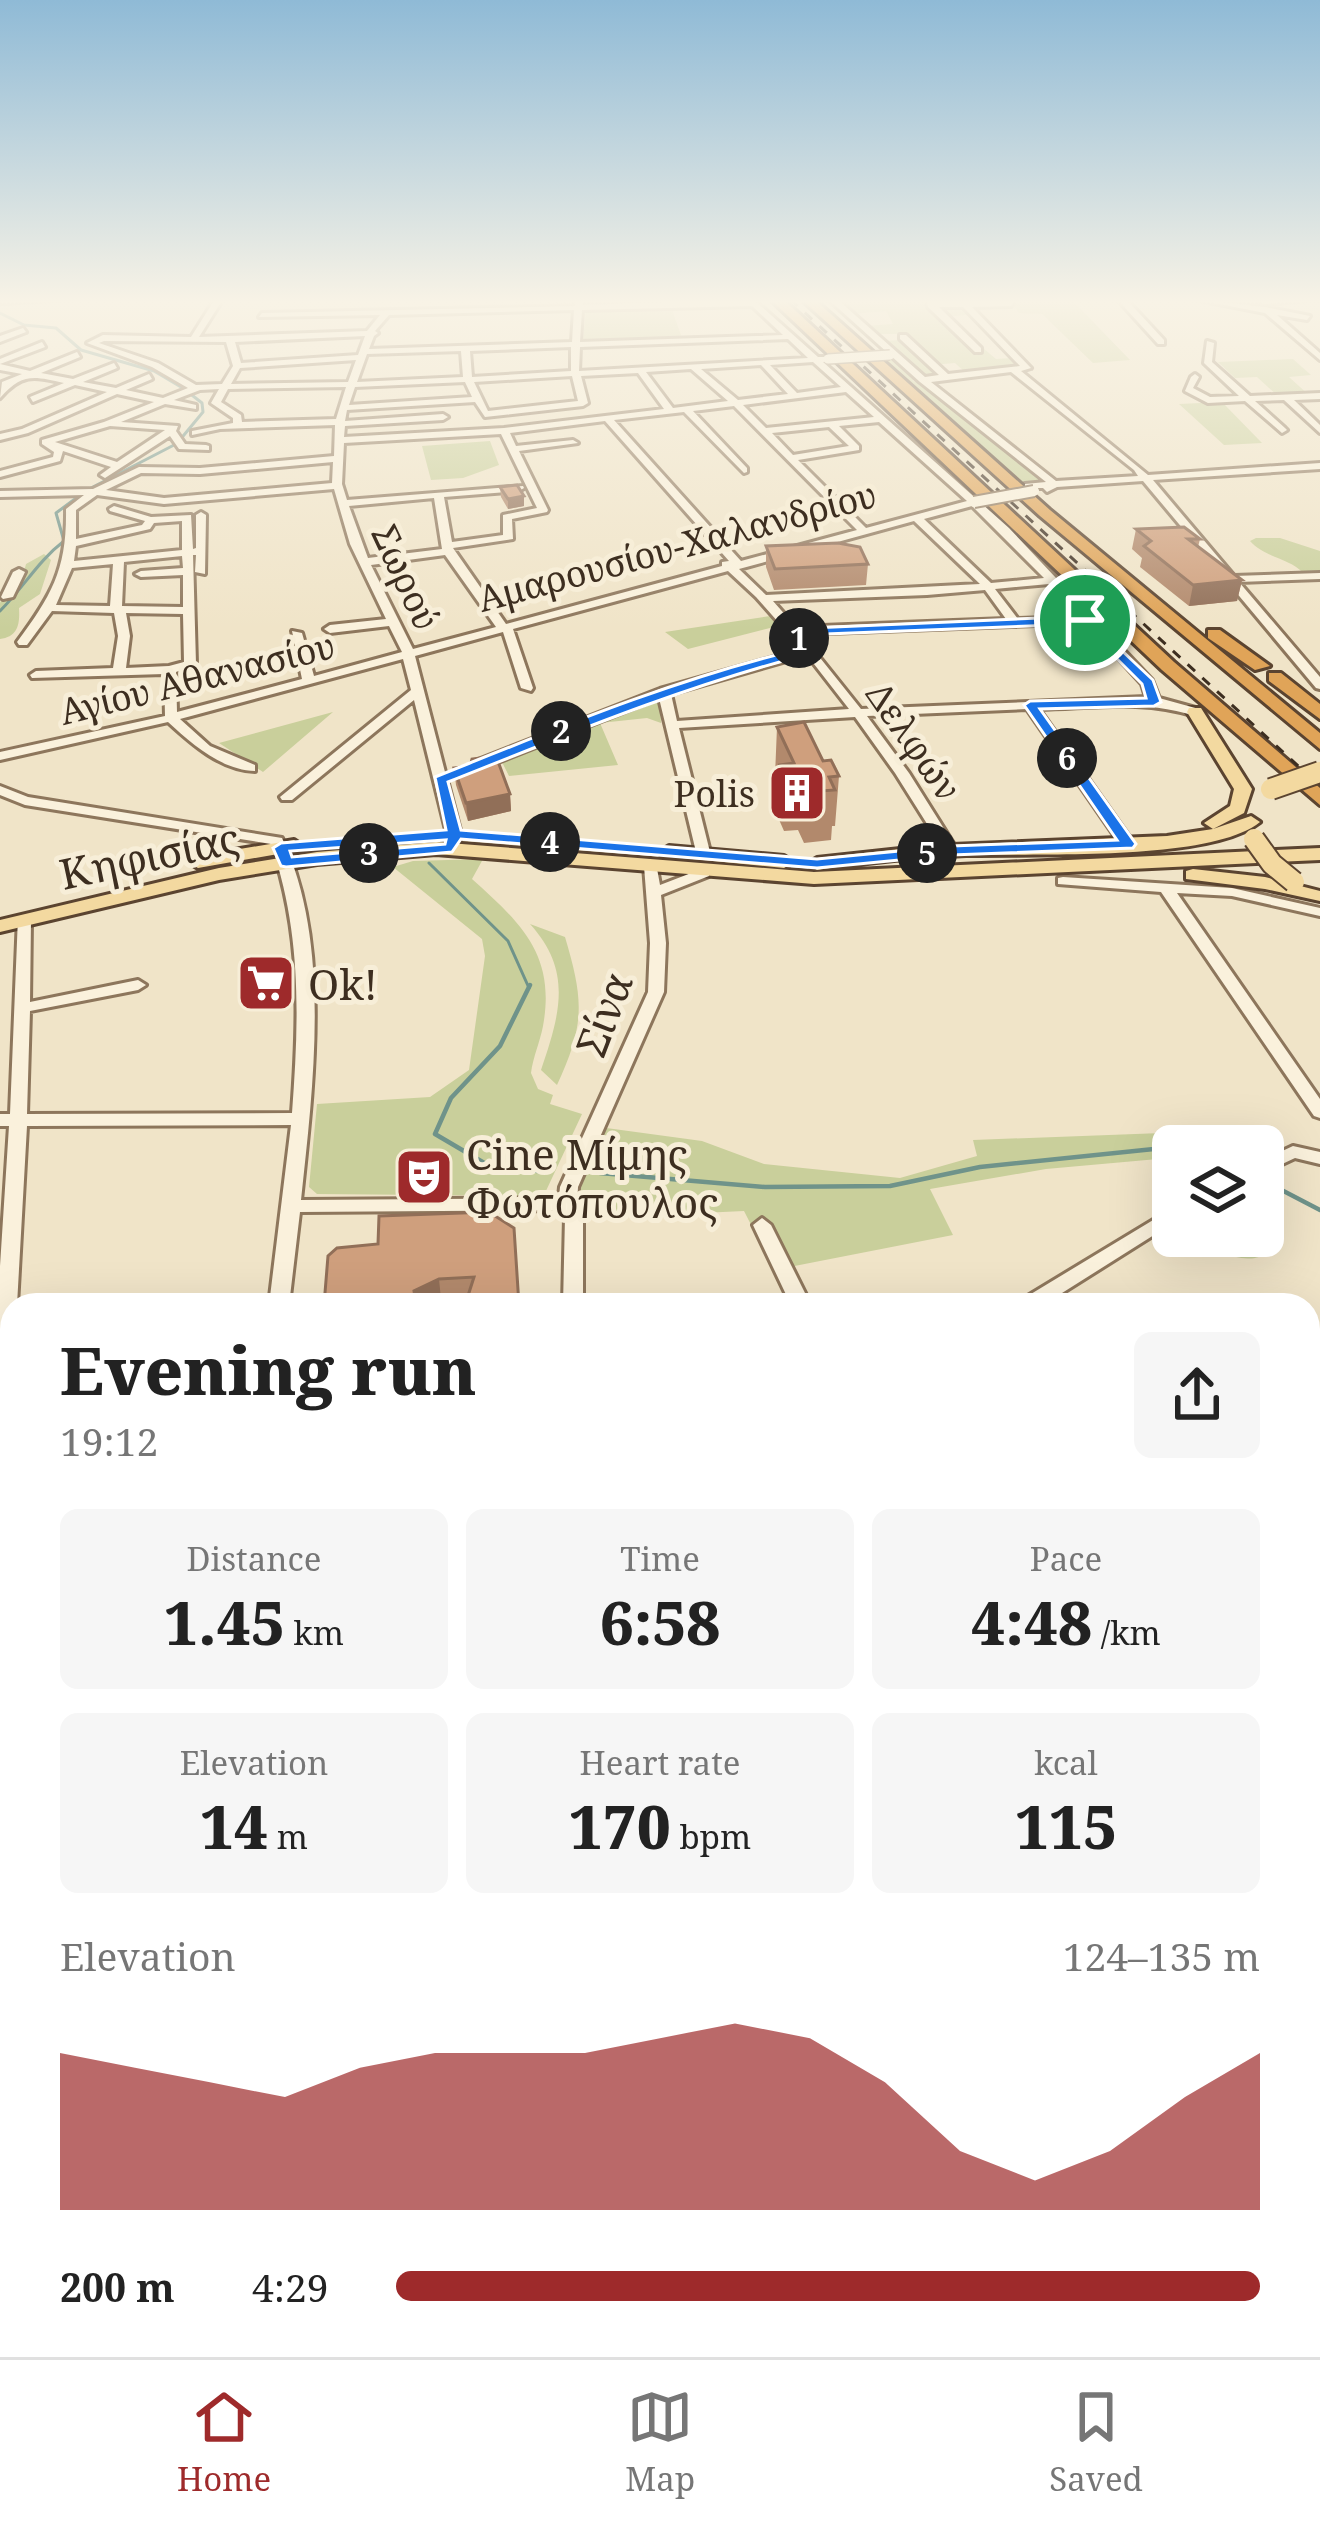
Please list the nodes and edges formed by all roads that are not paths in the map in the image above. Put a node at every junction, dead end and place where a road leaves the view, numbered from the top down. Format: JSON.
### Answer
{"nodes":[{"id":1,"x":75,"y":409,"type":"edge"},
{"id":2,"x":140,"y":409,"type":"edge"},
{"id":3,"x":225,"y":409,"type":"edge"},
{"id":4,"x":343,"y":409,"type":"edge"},
{"id":5,"x":482,"y":409,"type":"edge"},
{"id":6,"x":524,"y":409,"type":"edge"},
{"id":7,"x":669,"y":409,"type":"edge"},
{"id":8,"x":694,"y":409,"type":"edge"},
{"id":9,"x":742,"y":409,"type":"edge"},
{"id":10,"x":870,"y":409,"type":"edge"},
{"id":11,"x":896,"y":409,"type":"edge"},
{"id":12,"x":940,"y":409,"type":"edge"},
{"id":13,"x":953,"y":409,"type":"edge"},
{"id":14,"x":1061,"y":409,"type":"edge"},
{"id":15,"x":1261,"y":409,"type":"edge"},
{"id":16,"x":1298,"y":409,"type":"edge"},
{"id":17,"x":687,"y":410,"type":"junction"},
{"id":18,"x":671,"y":412,"type":"junction"},
{"id":19,"x":442,"y":417,"type":"dead end"},
{"id":20,"x":54,"y":418,"type":"junction"},
{"id":21,"x":608,"y":419,"type":"junction"},
{"id":22,"x":881,"y":419,"type":"junction"},
{"id":23,"x":339,"y":423,"type":"junction"},
{"id":24,"x":107,"y":424,"type":"junction"},
{"id":25,"x":831,"y":424,"type":"junction"},
{"id":26,"x":237,"y":425,"type":"junction"},
{"id":27,"x":562,"y":425,"type":"junction"},
{"id":28,"x":174,"y":430,"type":"junction"},
{"id":29,"x":1282,"y":430,"type":"dead end"},
{"id":30,"x":1320,"y":430,"type":"edge"},
{"id":31,"x":25,"y":431,"type":"junction"},
{"id":32,"x":504,"y":431,"type":"junction"},
{"id":33,"x":765,"y":431,"type":"junction"},
{"id":34,"x":195,"y":433,"type":"dead end"},
{"id":35,"x":0,"y":436,"type":"edge"},
{"id":36,"x":338,"y":440,"type":"junction"},
{"id":37,"x":573,"y":443,"type":"junction"},
{"id":38,"x":49,"y":444,"type":"junction"},
{"id":39,"x":206,"y":448,"type":"dead end"},
{"id":40,"x":512,"y":449,"type":"junction"},
{"id":41,"x":582,"y":456,"type":"dead end"},
{"id":42,"x":792,"y":458,"type":"junction"},
{"id":43,"x":337,"y":459,"type":"junction"},
{"id":44,"x":118,"y":466,"type":"junction"},
{"id":45,"x":1320,"y":467,"type":"edge"},
{"id":46,"x":744,"y":470,"type":"dead end"},
{"id":47,"x":0,"y":474,"type":"edge"},
{"id":48,"x":1146,"y":478,"type":"junction"},
{"id":49,"x":33,"y":480,"type":"dead end"},
{"id":50,"x":338,"y":486,"type":"junction"},
{"id":51,"x":530,"y":487,"type":"junction"},
{"id":52,"x":1035,"y":487,"type":"junction"},
{"id":53,"x":93,"y":488,"type":"junction"},
{"id":54,"x":43,"y":490,"type":"junction"},
{"id":55,"x":0,"y":494,"type":"edge"},
{"id":56,"x":439,"y":495,"type":"junction"},
{"id":57,"x":970,"y":500,"type":"junction"},
{"id":58,"x":342,"y":503,"type":"junction"},
{"id":59,"x":999,"y":504,"type":"junction"},
{"id":60,"x":114,"y":509,"type":"dead end"},
{"id":61,"x":917,"y":518,"type":"junction"},
{"id":62,"x":151,"y":520,"type":"junction"},
{"id":63,"x":194,"y":521,"type":"junction"},
{"id":64,"x":861,"y":528,"type":"junction"},
{"id":65,"x":137,"y":530,"type":"junction"},
{"id":66,"x":75,"y":543,"type":"junction"},
{"id":67,"x":449,"y":548,"type":"junction"},
{"id":68,"x":194,"y":551,"type":"junction"},
{"id":69,"x":119,"y":558,"type":"junction"},
{"id":70,"x":365,"y":562,"type":"junction"},
{"id":71,"x":732,"y":564,"type":"junction"},
{"id":72,"x":69,"y":565,"type":"junction"},
{"id":73,"x":186,"y":571,"type":"junction"},
{"id":74,"x":201,"y":572,"type":"dead end"},
{"id":75,"x":0,"y":574,"type":"edge"},
{"id":76,"x":141,"y":574,"type":"dead end"},
{"id":77,"x":1320,"y":576,"type":"edge"},
{"id":78,"x":1231,"y":579,"type":"junction"},
{"id":79,"x":1048,"y":581,"type":"junction"},
{"id":80,"x":989,"y":587,"type":"junction"},
{"id":81,"x":7,"y":597,"type":"dead end"},
{"id":82,"x":764,"y":598,"type":"junction"},
{"id":83,"x":49,"y":608,"type":"junction"},
{"id":84,"x":120,"y":611,"type":"junction"},
{"id":85,"x":191,"y":611,"type":"junction"},
{"id":86,"x":1085,"y":620,"type":"junction"},
{"id":87,"x":394,"y":622,"type":"junction"},
{"id":88,"x":1014,"y":622,"type":"junction"},
{"id":89,"x":504,"y":627,"type":"junction"},
{"id":90,"x":330,"y":629,"type":"dead end"},
{"id":91,"x":793,"y":631,"type":"junction"},
{"id":92,"x":296,"y":633,"type":"dead end"},
{"id":93,"x":22,"y":642,"type":"dead end"},
{"id":94,"x":809,"y":651,"type":"junction"},
{"id":95,"x":409,"y":654,"type":"junction"},
{"id":96,"x":170,"y":670,"type":"junction"},
{"id":97,"x":119,"y":671,"type":"junction"},
{"id":98,"x":36,"y":675,"type":"dead end"},
{"id":99,"x":309,"y":681,"type":"junction"},
{"id":100,"x":1320,"y":685,"type":"edge"},
{"id":101,"x":527,"y":688,"type":"dead end"},
{"id":102,"x":417,"y":691,"type":"junction"},
{"id":103,"x":664,"y":692,"type":"junction"},
{"id":104,"x":1154,"y":702,"type":"junction"},
{"id":105,"x":1030,"y":705,"type":"junction"},
{"id":106,"x":422,"y":708,"type":"junction"},
{"id":107,"x":859,"y":710,"type":"junction"},
{"id":108,"x":394,"y":712,"type":"junction"},
{"id":109,"x":1195,"y":712,"type":"junction"},
{"id":110,"x":1320,"y":712,"type":"edge"},
{"id":111,"x":171,"y":718,"type":"junction"},
{"id":112,"x":672,"y":725,"type":"junction"},
{"id":113,"x":1320,"y":743,"type":"edge"},
{"id":114,"x":0,"y":756,"type":"edge"},
{"id":115,"x":250,"y":768,"type":"dead end"},
{"id":116,"x":1320,"y":772,"type":"edge"},
{"id":117,"x":440,"y":780,"type":"junction"},
{"id":118,"x":0,"y":790,"type":"edge"},
{"id":119,"x":1267,"y":792,"type":"junction"},
{"id":120,"x":287,"y":797,"type":"dead end"},
{"id":121,"x":1320,"y":799,"type":"edge"},
{"id":122,"x":25,"y":801,"type":"junction"},
{"id":123,"x":0,"y":804,"type":"edge"},
{"id":124,"x":1251,"y":824,"type":"junction"},
{"id":125,"x":453,"y":841,"type":"junction"},
{"id":126,"x":1320,"y":843,"type":"edge"},
{"id":127,"x":1128,"y":844,"type":"junction"},
{"id":128,"x":951,"y":851,"type":"junction"},
{"id":129,"x":1320,"y":854,"type":"edge"},
{"id":130,"x":284,"y":855,"type":"junction"},
{"id":131,"x":704,"y":864,"type":"junction"},
{"id":132,"x":651,"y":866,"type":"junction"},
{"id":133,"x":815,"y":871,"type":"junction"},
{"id":134,"x":1063,"y":880,"type":"junction"},
{"id":135,"x":1166,"y":888,"type":"junction"},
{"id":136,"x":652,"y":893,"type":"junction"},
{"id":137,"x":1315,"y":898,"type":"edge"},
{"id":138,"x":0,"y":908,"type":"edge"},
{"id":139,"x":23,"y":920,"type":"junction"},
{"id":140,"x":0,"y":926,"type":"edge"},
{"id":141,"x":138,"y":985,"type":"dead end"},
{"id":142,"x":23,"y":1008,"type":"junction"},
{"id":143,"x":1311,"y":1084,"type":"edge"},
{"id":144,"x":1320,"y":1112,"type":"edge"},
{"id":145,"x":298,"y":1119,"type":"junction"},
{"id":146,"x":8,"y":1120,"type":"edge"},
{"id":147,"x":1284,"y":1156,"type":"edge"},
{"id":148,"x":1320,"y":1158,"type":"edge"},
{"id":149,"x":569,"y":1195,"type":"junction"},
{"id":150,"x":291,"y":1206,"type":"junction"},
{"id":151,"x":762,"y":1225,"type":"dead end"},
{"id":152,"x":1152,"y":1227,"type":"edge"},
{"id":153,"x":4,"y":1293,"type":"edge"},
{"id":154,"x":280,"y":1293,"type":"edge"},
{"id":155,"x":572,"y":1293,"type":"edge"},
{"id":156,"x":795,"y":1293,"type":"edge"},
{"id":157,"x":1047,"y":1293,"type":"edge"}],
"edges":[{"from":1,"to":20,"type":"street"},
{"from":2,"to":24,"type":"street"},
{"from":3,"to":26,"type":"street"},
{"from":4,"to":23,"type":"street","name":"Σωρού"},
{"from":5,"to":6,"type":"street"},
{"from":7,"to":18,"type":"street"},
{"from":8,"to":17,"type":"street"},
{"from":9,"to":33,"type":"street"},
{"from":10,"to":22,"type":"street"},
{"from":11,"to":59,"type":"highway"},
{"from":12,"to":52,"type":"highway"},
{"from":13,"to":52,"type":"street"},
{"from":14,"to":48,"type":"street"},
{"from":15,"to":29,"type":"street"},
{"from":16,"to":30,"type":"street"},
{"from":17,"to":18,"type":"street"},
{"from":17,"to":46,"type":"street"},
{"from":18,"to":21,"type":"street"},
{"from":19,"to":23,"type":"street"},
{"from":20,"to":24,"type":"street"},
{"from":20,"to":31,"type":"street"},
{"from":21,"to":27,"type":"street"},
{"from":21,"to":71,"type":"street","name":"Δελφών"},
{"from":22,"to":25,"type":"street"},
{"from":22,"to":57,"type":"street"},
{"from":23,"to":26,"type":"street"},
{"from":23,"to":36,"type":"street","name":"Σωρού"},
{"from":24,"to":28,"type":"street"},
{"from":24,"to":38,"type":"street"},
{"from":25,"to":33,"type":"street"},
{"from":25,"to":42,"type":"street"},
{"from":26,"to":34,"type":"street"},
{"from":27,"to":32,"type":"street"},
{"from":27,"to":37,"type":"street"},
{"from":28,"to":39,"type":"street"},
{"from":28,"to":44,"type":"street"},
{"from":31,"to":35,"type":"street"},
{"from":31,"to":38,"type":"street"},
{"from":32,"to":36,"type":"street"},
{"from":32,"to":40,"type":"street"},
{"from":33,"to":42,"type":"street"},
{"from":36,"to":43,"type":"street","name":"Σωρού"},
{"from":37,"to":40,"type":"street"},
{"from":37,"to":41,"type":"street"},
{"from":38,"to":44,"type":"street"},
{"from":38,"to":47,"type":"street"},
{"from":40,"to":51,"type":"street"},
{"from":42,"to":64,"type":"street"},
{"from":43,"to":50,"type":"street","name":"Σωρού"},
{"from":43,"to":53,"type":"street"},
{"from":44,"to":53,"type":"street"},
{"from":45,"to":48,"type":"street","name":"Αμαρουσίου-Χαλανδρίου"},
{"from":48,"to":52,"type":"street","name":"Αμαρουσίου-Χαλανδρίου"},
{"from":48,"to":78,"type":"street"},
{"from":49,"to":54,"type":"street"},
{"from":50,"to":53,"type":"street"},
{"from":50,"to":58,"type":"street","name":"Σωρού"},
{"from":51,"to":56,"type":"street"},
{"from":51,"to":67,"type":"street"},
{"from":52,"to":57,"type":"street","name":"Αμαρουσίου-Χαλανδρίου","bridge":true},
{"from":52,"to":110,"type":"highway"},
{"from":52,"to":113,"type":"highway"},
{"from":53,"to":54,"type":"street"},
{"from":53,"to":66,"type":"street"},
{"from":54,"to":55,"type":"street"},
{"from":56,"to":58,"type":"street"},
{"from":56,"to":67,"type":"street"},
{"from":57,"to":61,"type":"street","name":"Αμαρουσίου-Χαλανδρίου"},
{"from":57,"to":64,"type":"street","name":"Αμαρουσίου-Χαλανδρίου"},
{"from":57,"to":79,"type":"street"},
{"from":58,"to":70,"type":"street","name":"Σωρού"},
{"from":59,"to":109,"type":"highway"},
{"from":59,"to":121,"type":"highway"},
{"from":60,"to":62,"type":"street"},
{"from":61,"to":71,"type":"street","name":"Αμαρουσίου-Χαλανδρίου"},
{"from":61,"to":80,"type":"street"},
{"from":62,"to":63,"type":"street"},
{"from":62,"to":65,"type":"street"},
{"from":63,"to":65,"type":"street"},
{"from":63,"to":68,"type":"street"},
{"from":64,"to":71,"type":"street","name":"Αμαρουσίου-Χαλανδρίου"},
{"from":65,"to":66,"type":"street"},
{"from":66,"to":72,"type":"street"},
{"from":67,"to":70,"type":"street"},
{"from":67,"to":89,"type":"street"},
{"from":68,"to":69,"type":"street"},
{"from":68,"to":73,"type":"street"},
{"from":68,"to":74,"type":"street"},
{"from":69,"to":72,"type":"street"},
{"from":69,"to":84,"type":"street"},
{"from":70,"to":87,"type":"street","name":"Σωρού"},
{"from":71,"to":82,"type":"street","name":"Δελφών"},
{"from":71,"to":89,"type":"street","name":"Αμαρουσίου-Χαλανδρίου"},
{"from":72,"to":83,"type":"street"},
{"from":73,"to":76,"type":"street"},
{"from":73,"to":85,"type":"street"},
{"from":75,"to":81,"type":"street"},
{"from":77,"to":78,"type":"street"},
{"from":78,"to":100,"type":"street"},
{"from":79,"to":80,"type":"street"},
{"from":79,"to":86,"type":"street"},
{"from":80,"to":82,"type":"street"},
{"from":80,"to":88,"type":"street"},
{"from":82,"to":91,"type":"street","name":"Δελφών"},
{"from":83,"to":84,"type":"street"},
{"from":83,"to":93,"type":"street"},
{"from":84,"to":85,"type":"street"},
{"from":84,"to":97,"type":"street"},
{"from":85,"to":96,"type":"street"},
{"from":86,"to":88,"type":"street"},
{"from":86,"to":104,"type":"street"},
{"from":87,"to":90,"type":"street"},
{"from":87,"to":95,"type":"street","name":"Σωρού"},
{"from":88,"to":91,"type":"street"},
{"from":89,"to":95,"type":"street","name":"Αμαρουσίου-Χαλανδρίου"},
{"from":89,"to":101,"type":"street"},
{"from":91,"to":94,"type":"street","name":"Δελφών"},
{"from":92,"to":99,"type":"street"},
{"from":94,"to":103,"type":"street"},
{"from":94,"to":107,"type":"street","name":"Δελφών"},
{"from":95,"to":99,"type":"street","name":"Αγίου Αθανασίου"},
{"from":95,"to":102,"type":"street","name":"Σωρού"},
{"from":96,"to":97,"type":"street"},
{"from":96,"to":111,"type":"street"},
{"from":97,"to":98,"type":"street"},
{"from":99,"to":111,"type":"street","name":"Αγίου Αθανασίου"},
{"from":102,"to":106,"type":"street","name":"Σωρού"},
{"from":102,"to":108,"type":"street"},
{"from":103,"to":112,"type":"street"},
{"from":103,"to":117,"type":"street"},
{"from":104,"to":105,"type":"street"},
{"from":104,"to":109,"type":"street"},
{"from":105,"to":107,"type":"street"},
{"from":105,"to":127,"type":"street"},
{"from":106,"to":108,"type":"street"},
{"from":106,"to":117,"type":"street","name":"Σωρού"},
{"from":107,"to":112,"type":"street"},
{"from":107,"to":128,"type":"street","name":"Δελφών"},
{"from":108,"to":120,"type":"street"},
{"from":109,"to":119,"type":"main road"},
{"from":109,"to":127,"type":"main road"},
{"from":111,"to":114,"type":"street","name":"Αγίου Αθανασίου"},
{"from":111,"to":115,"type":"street"},
{"from":112,"to":131,"type":"street"},
{"from":116,"to":119,"type":"main road","bridge":true},
{"from":117,"to":125,"type":"street","name":"Σωρού"},
{"from":118,"to":122,"type":"street"},
{"from":119,"to":124,"type":"main road"},
{"from":122,"to":123,"type":"street"},
{"from":122,"to":130,"type":"street"},
{"from":124,"to":127,"type":"main road"},
{"from":124,"to":137,"type":"main road","bridge":true},
{"from":125,"to":130,"type":"main road","name":"Κηφισίας"},
{"from":125,"to":131,"type":"main road","name":"Κηφισίας"},
{"from":125,"to":132,"type":"main road","name":"Κηφισίας"},
{"from":126,"to":133,"type":"main road","name":"Κηφισίας"},
{"from":127,"to":128,"type":"main road"},
{"from":128,"to":133,"type":"main road"},
{"from":129,"to":133,"type":"main road","name":"Κηφισίας"},
{"from":130,"to":138,"type":"main road","name":"Κηφισίας"},
{"from":130,"to":139,"type":"main road","name":"Κηφισίας"},
{"from":130,"to":145,"type":"street"},
{"from":131,"to":132,"type":"main road","name":"Κηφισίας"},
{"from":131,"to":133,"type":"main road","name":"Κηφισίας"},
{"from":131,"to":136,"type":"street"},
{"from":132,"to":136,"type":"street","name":"Σίνα"},
{"from":133,"to":134,"type":"main road"},
{"from":134,"to":135,"type":"street"},
{"from":134,"to":137,"type":"main road"},
{"from":135,"to":137,"type":"street"},
{"from":135,"to":143,"type":"street"},
{"from":136,"to":149,"type":"street","name":"Σίνα"},
{"from":139,"to":140,"type":"main road","name":"Κηφισίας"},
{"from":139,"to":142,"type":"street"},
{"from":141,"to":142,"type":"street"},
{"from":142,"to":146,"type":"street"},
{"from":143,"to":144,"type":"street"},
{"from":145,"to":146,"type":"street"},
{"from":145,"to":150,"type":"street"},
{"from":146,"to":153,"type":"street"},
{"from":147,"to":148,"type":"street"},
{"from":149,"to":150,"type":"street"},
{"from":149,"to":155,"type":"street"},
{"from":150,"to":154,"type":"street"},
{"from":151,"to":156,"type":"street"},
{"from":152,"to":157,"type":"street"}]}
